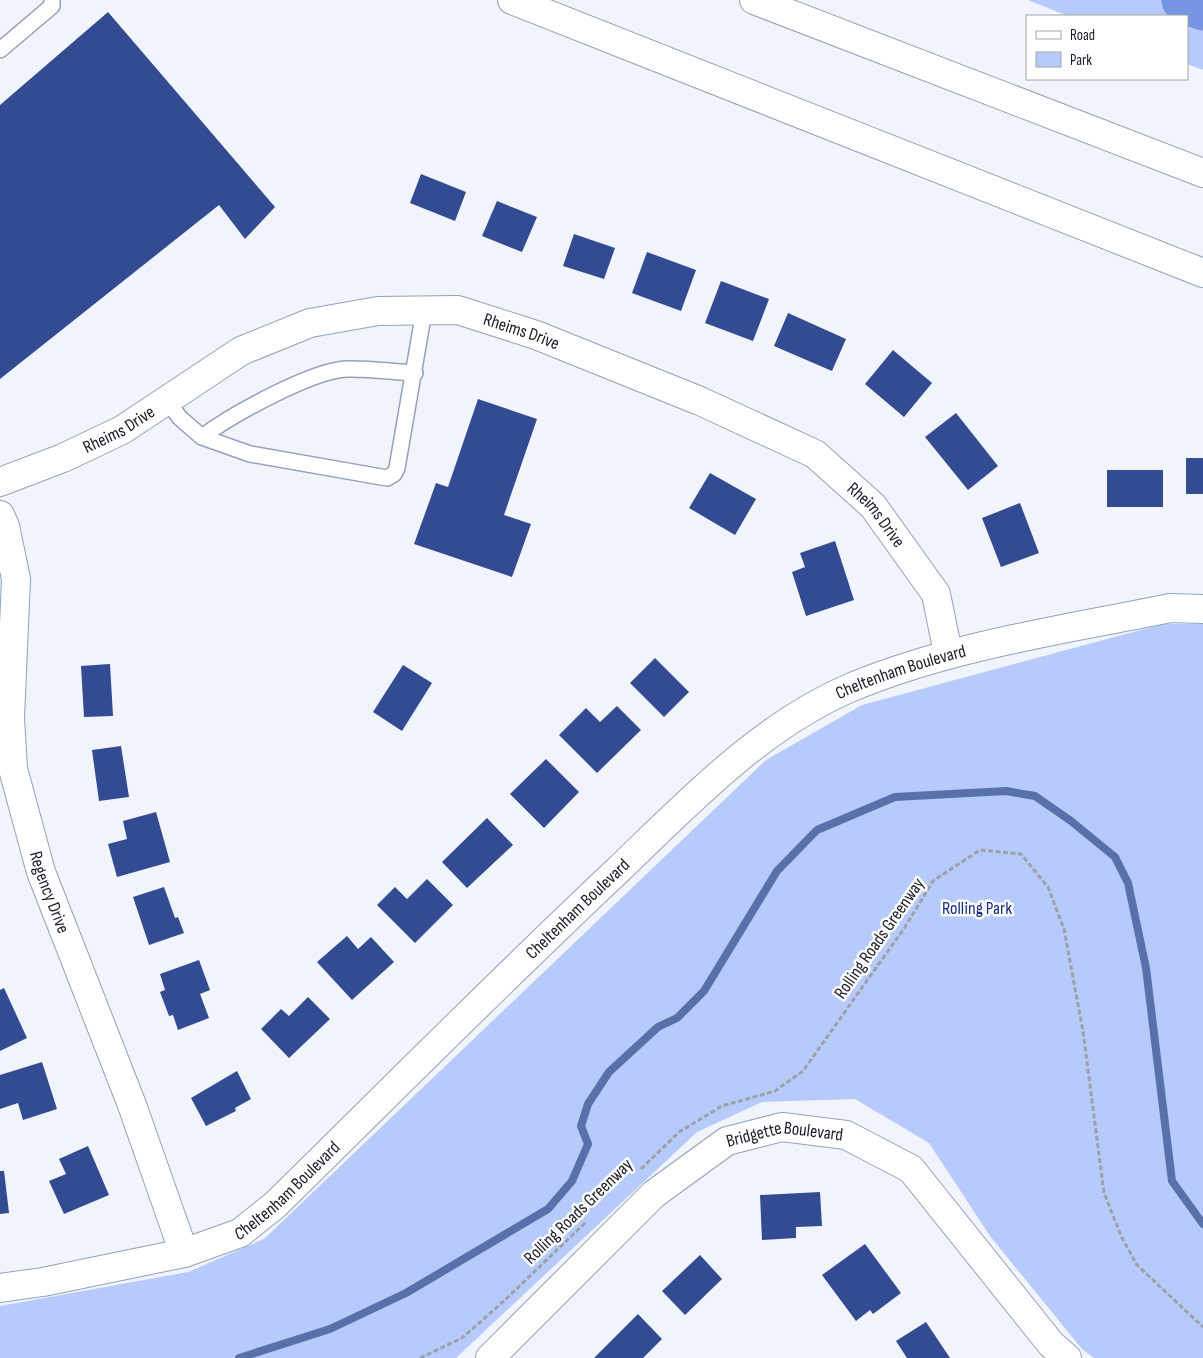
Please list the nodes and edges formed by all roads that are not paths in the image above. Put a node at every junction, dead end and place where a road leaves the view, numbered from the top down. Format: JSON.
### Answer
{"nodes":[{"id":1,"x":52,"y":0,"type":"edge"},
{"id":2,"x":512,"y":0,"type":"edge"},
{"id":3,"x":754,"y":0,"type":"edge"},
{"id":4,"x":0,"y":50,"type":"edge"},
{"id":5,"x":1203,"y":174,"type":"edge"},
{"id":6,"x":1203,"y":273,"type":"edge"},
{"id":7,"x":424,"y":311,"type":"junction"},
{"id":8,"x":415,"y":373,"type":"junction"},
{"id":9,"x":167,"y":401,"type":"junction"},
{"id":10,"x":202,"y":437,"type":"junction"},
{"id":11,"x":0,"y":482,"type":"edge"},
{"id":12,"x":0,"y":515,"type":"edge"},
{"id":13,"x":1203,"y":609,"type":"edge"},
{"id":14,"x":948,"y":653,"type":"junction"},
{"id":15,"x":184,"y":1253,"type":"junction"},
{"id":16,"x":0,"y":1288,"type":"edge"},
{"id":17,"x":490,"y":1358,"type":"edge"},
{"id":18,"x":1066,"y":1358,"type":"edge"}],
"edges":[{"from":1,"to":4,"type":"lane"},
{"from":2,"to":6,"type":"main road"},
{"from":3,"to":5,"type":"main road"},
{"from":7,"to":8,"type":"lane"},
{"from":7,"to":9,"type":"main road","name":"Rheims Drive"},
{"from":7,"to":14,"type":"main road","name":"Rheims Drive"},
{"from":8,"to":10,"type":"lane"},
{"from":8,"to":10,"type":"lane"},
{"from":9,"to":10,"type":"lane"},
{"from":9,"to":11,"type":"main road","name":"Rheims Drive"},
{"from":12,"to":15,"type":"main road","name":"Regency Drive"},
{"from":13,"to":14,"type":"main road","name":"Cheltenham Boulevard"},
{"from":14,"to":15,"type":"main road","name":"Cheltenham Boulevard"},
{"from":15,"to":16,"type":"main road","name":"Cheltenham Boulevard"},
{"from":17,"to":18,"type":"main road","name":"Bridgette Boulevard"}]}
